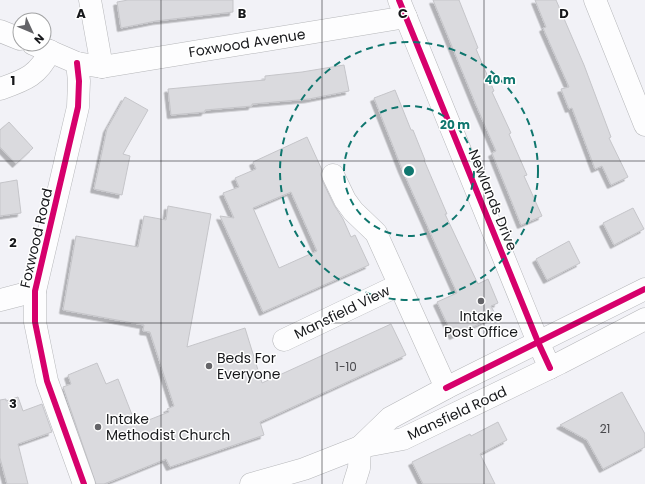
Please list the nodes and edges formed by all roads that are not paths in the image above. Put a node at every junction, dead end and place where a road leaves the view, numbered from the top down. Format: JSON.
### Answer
{"nodes":[{"id":1,"x":90,"y":0,"type":"edge"},
{"id":2,"x":595,"y":0,"type":"edge"},
{"id":3,"x":403,"y":9,"type":"edge"},
{"id":4,"x":0,"y":31,"type":"edge"},
{"id":5,"x":12,"y":36,"type":"edge"},
{"id":6,"x":52,"y":51,"type":"edge"},
{"id":7,"x":43,"y":52,"type":"edge"},
{"id":8,"x":89,"y":65,"type":"junction"},
{"id":9,"x":638,"y":87,"type":"edge"},
{"id":10,"x":0,"y":89,"type":"edge"},
{"id":11,"x":645,"y":125,"type":"edge"},
{"id":12,"x":333,"y":175,"type":"dead end"},
{"id":13,"x":399,"y":285,"type":"junction"},
{"id":14,"x":645,"y":289,"type":"edge"},
{"id":15,"x":35,"y":291,"type":"junction"},
{"id":16,"x":0,"y":300,"type":"edge"},
{"id":17,"x":645,"y":319,"type":"edge"},
{"id":18,"x":284,"y":340,"type":"dead end"},
{"id":19,"x":538,"y":342,"type":"junction"},
{"id":20,"x":550,"y":368,"type":"junction"},
{"id":21,"x":446,"y":388,"type":"junction"},
{"id":22,"x":360,"y":447,"type":"junction"},
{"id":23,"x":84,"y":484,"type":"edge"},
{"id":24,"x":251,"y":484,"type":"edge"},
{"id":25,"x":354,"y":484,"type":"edge"}],
"edges":[{"from":1,"to":8,"type":"street","name":"Foxwood Road"},
{"from":2,"to":9,"type":"street"},
{"from":3,"to":8,"type":"street","name":"Foxwood Avenue"},
{"from":3,"to":19,"type":"street","name":"Newlands Drive"},
{"from":4,"to":5,"type":"street"},
{"from":6,"to":8,"type":"street"},
{"from":7,"to":10,"type":"street"},
{"from":8,"to":15,"type":"street","name":"Foxwood Road"},
{"from":9,"to":11,"type":"street"},
{"from":12,"to":13,"type":"street","name":"Mansfield View"},
{"from":13,"to":18,"type":"street","name":"Mansfield View"},
{"from":13,"to":21,"type":"street","name":"Mansfield View"},
{"from":14,"to":19,"type":"street","name":"Mansfield Road"},
{"from":15,"to":16,"type":"street"},
{"from":15,"to":23,"type":"street","name":"Foxwood Road"},
{"from":17,"to":20,"type":"street","name":"Mansfield Road"},
{"from":19,"to":20,"type":"street"},
{"from":19,"to":21,"type":"street","name":"Mansfield Road"},
{"from":20,"to":22,"type":"street","name":"Mansfield Road"},
{"from":21,"to":22,"type":"street","name":"Mansfield Road"},
{"from":22,"to":24,"type":"street","name":"Mansfield Road"},
{"from":22,"to":25,"type":"street"}]}
